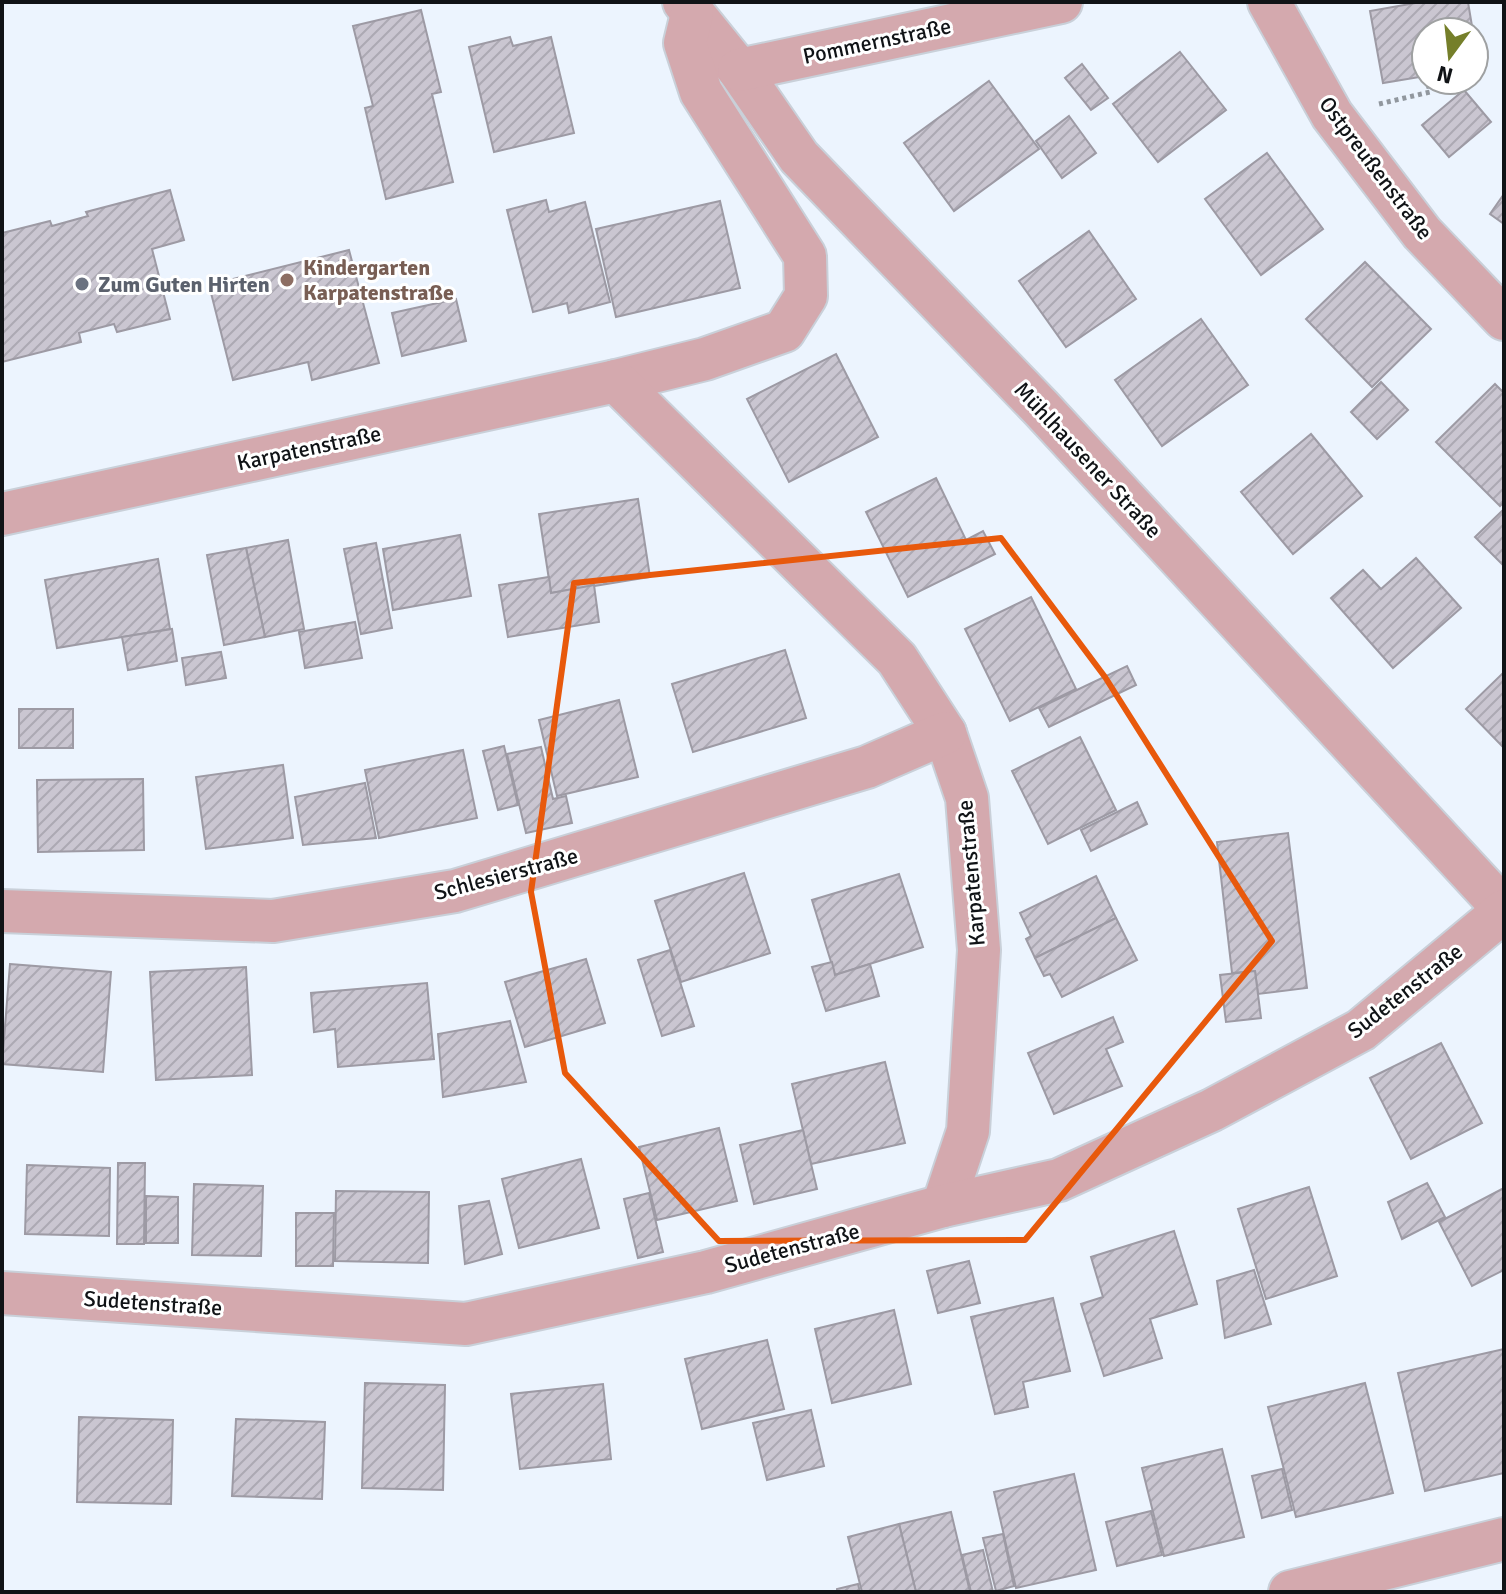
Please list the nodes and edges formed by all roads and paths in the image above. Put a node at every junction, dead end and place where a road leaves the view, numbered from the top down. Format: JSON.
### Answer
{"nodes":[{"id":1,"x":1061,"y":2,"type":"edge"},
{"id":2,"x":1269,"y":2,"type":"edge"},
{"id":3,"x":688,"y":8,"type":"edge"},
{"id":4,"x":739,"y":70,"type":"junction"},
{"id":5,"x":1413,"y":96,"type":"edge"},
{"id":6,"x":1332,"y":115,"type":"junction"},
{"id":7,"x":1504,"y":319,"type":"edge"},
{"id":8,"x":616,"y":381,"type":"junction"},
{"id":9,"x":2,"y":514,"type":"edge"},
{"id":10,"x":945,"y":733,"type":"junction"},
{"id":11,"x":1504,"y":910,"type":"edge"},
{"id":12,"x":2,"y":911,"type":"edge"},
{"id":13,"x":943,"y":1206,"type":"junction"},
{"id":14,"x":2,"y":1293,"type":"edge"},
{"id":15,"x":1504,"y":1539,"type":"edge"},
{"id":16,"x":1303,"y":1590,"type":"edge"}],
"edges":[{"from":1,"to":4,"type":"street","name":"Pommernstraße"},
{"from":2,"to":6,"type":"street","name":"Ostpreußenstraße"},
{"from":3,"to":4,"type":"street","name":"Mühlhausener Straße"},
{"from":3,"to":8,"type":"street","name":"Karpatenstraße"},
{"from":4,"to":11,"type":"street","name":"Mühlhausener Straße"},
{"from":5,"to":6,"type":"path"},
{"from":6,"to":7,"type":"street","name":"Ostpreußenstraße"},
{"from":8,"to":9,"type":"street","name":"Karpatenstraße"},
{"from":8,"to":10,"type":"street","name":"Karpatenstraße"},
{"from":10,"to":12,"type":"street","name":"Schlesierstraße"},
{"from":10,"to":13,"type":"street","name":"Karpatenstraße"},
{"from":11,"to":13,"type":"street","name":"Sudetenstraße"},
{"from":13,"to":14,"type":"street","name":"Sudetenstraße"},
{"from":15,"to":16,"type":"street"}]}
